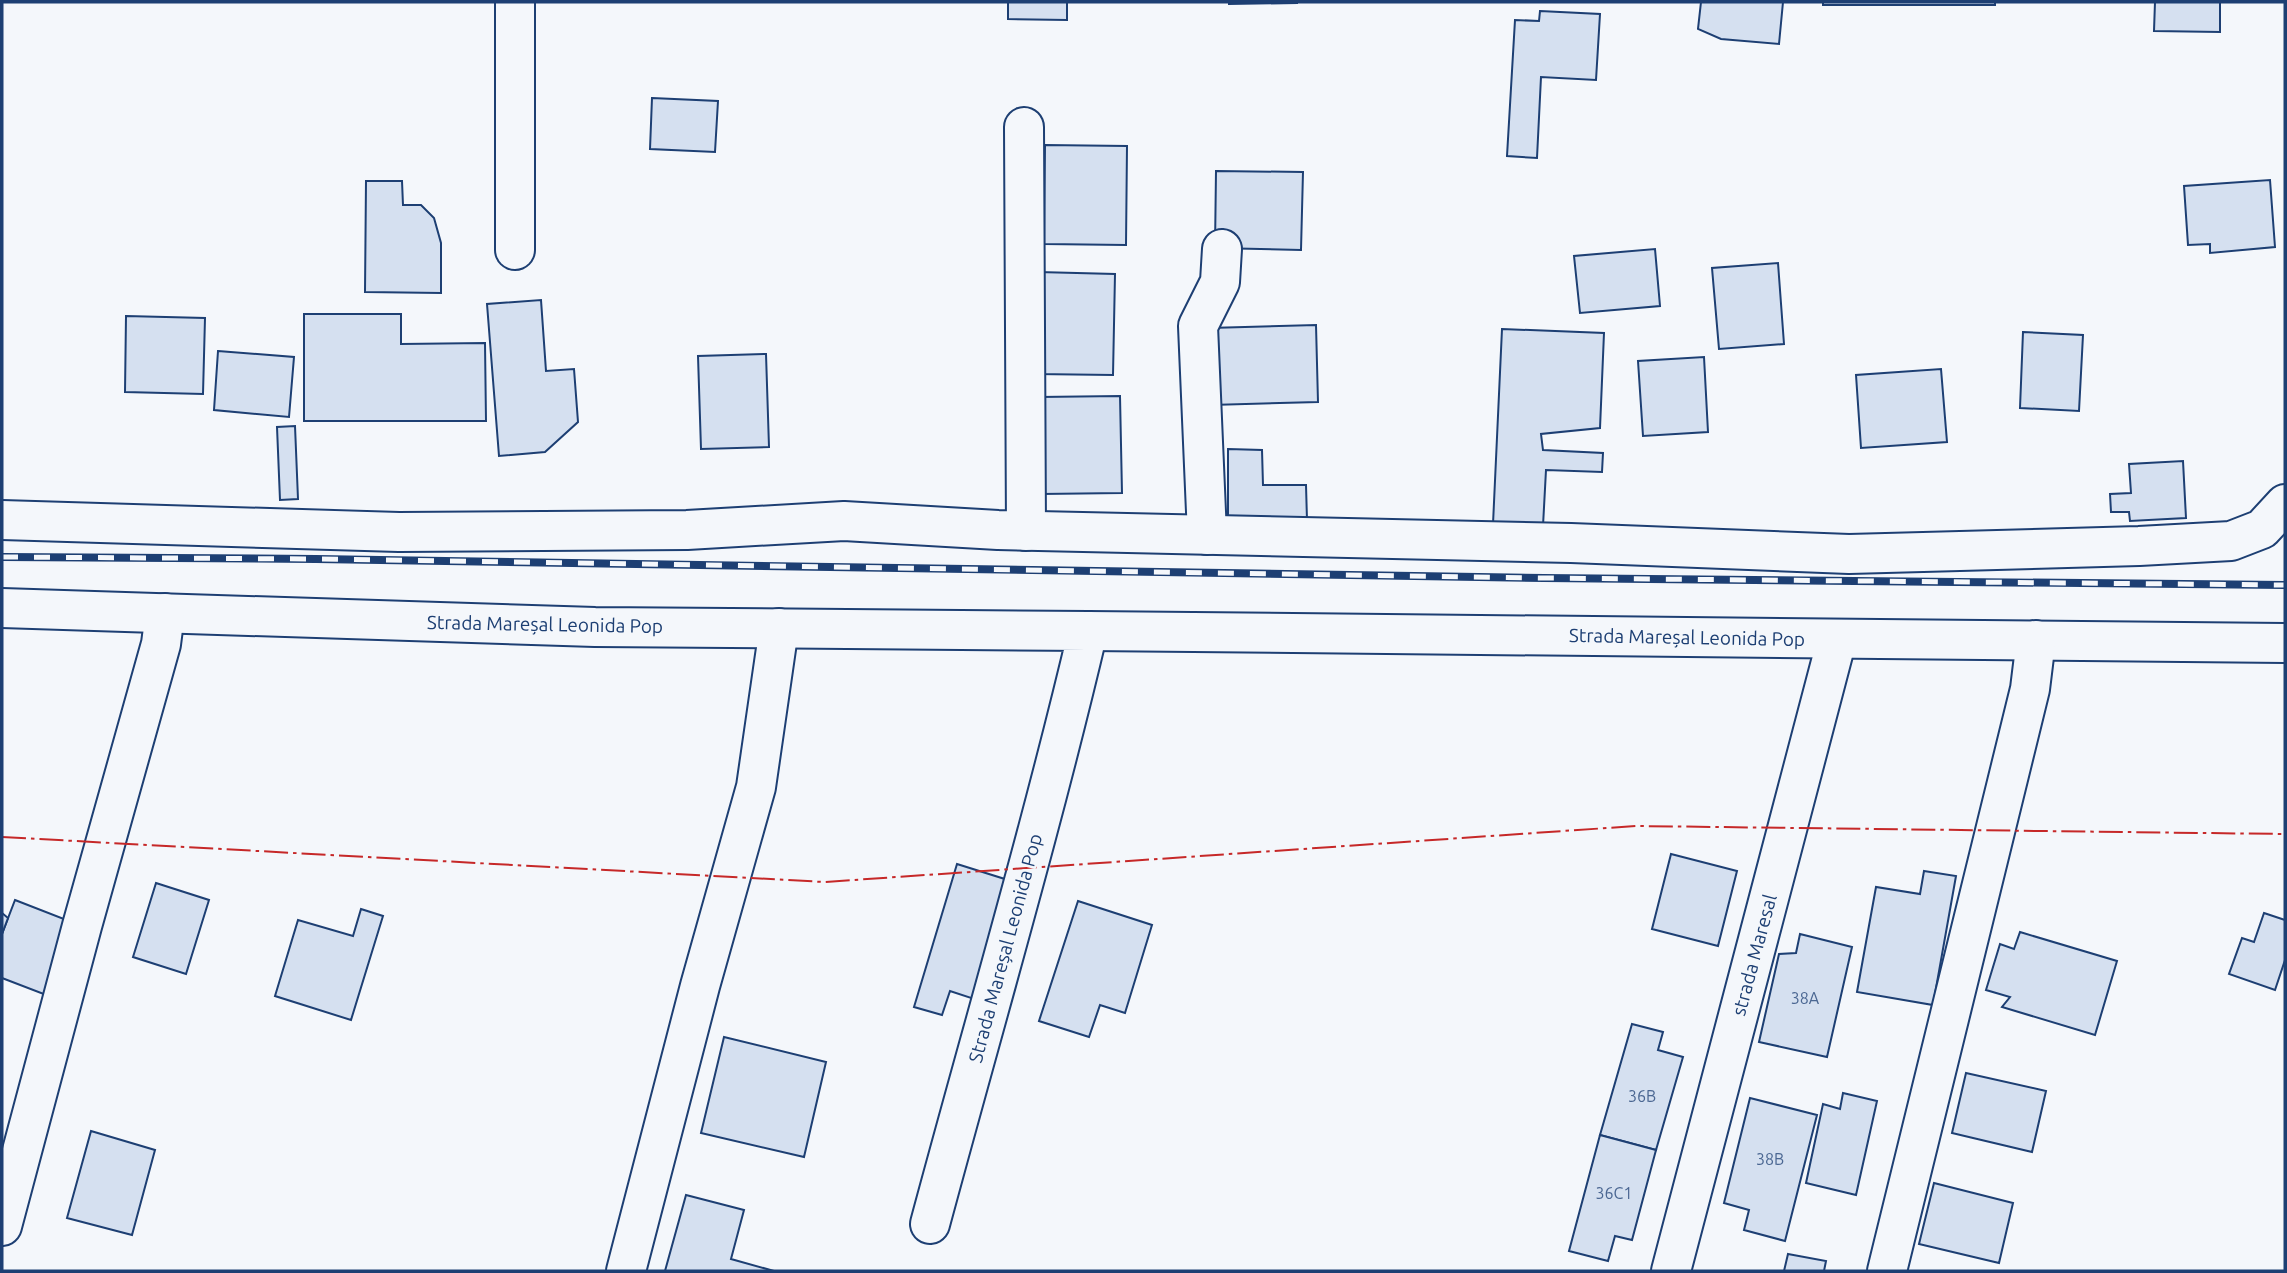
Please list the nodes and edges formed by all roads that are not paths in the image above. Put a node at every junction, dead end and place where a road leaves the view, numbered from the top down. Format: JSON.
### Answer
{"nodes":[{"id":1,"x":515,"y":2,"type":"edge"},
{"id":2,"x":1024,"y":127,"type":"dead end"},
{"id":3,"x":1222,"y":249,"type":"dead end"},
{"id":4,"x":514,"y":250,"type":"dead end"},
{"id":5,"x":2285,"y":504,"type":"edge"},
{"id":6,"x":2,"y":520,"type":"edge"},
{"id":7,"x":1027,"y":531,"type":"junction"},
{"id":8,"x":1207,"y":535,"type":"junction"},
{"id":9,"x":2,"y":608,"type":"edge"},
{"id":10,"x":165,"y":613,"type":"junction"},
{"id":11,"x":779,"y":628,"type":"junction"},
{"id":12,"x":1088,"y":631,"type":"junction"},
{"id":13,"x":1838,"y":639,"type":"junction"},
{"id":14,"x":2036,"y":640,"type":"junction"},
{"id":15,"x":2285,"y":643,"type":"edge"},
{"id":16,"x":930,"y":1224,"type":"dead end"},
{"id":17,"x":2,"y":1226,"type":"edge"},
{"id":18,"x":626,"y":1271,"type":"edge"},
{"id":19,"x":1671,"y":1271,"type":"edge"},
{"id":20,"x":1887,"y":1271,"type":"edge"}],
"edges":[{"from":1,"to":4,"type":"street"},
{"from":2,"to":7,"type":"street"},
{"from":3,"to":8,"type":"street"},
{"from":5,"to":8,"type":"street"},
{"from":6,"to":7,"type":"street"},
{"from":7,"to":8,"type":"street"},
{"from":9,"to":10,"type":"street","name":"Strada Mareșal Leonida Pop"},
{"from":10,"to":11,"type":"street","name":"Strada Mareșal Leonida Pop"},
{"from":10,"to":17,"type":"street"},
{"from":11,"to":12,"type":"street","name":"Strada Mareșal Leonida Pop"},
{"from":11,"to":18,"type":"street"},
{"from":12,"to":13,"type":"street","name":"Strada Mareșal Leonida Pop"},
{"from":12,"to":16,"type":"street","name":"Strada Mareșal Leonida Pop"},
{"from":13,"to":14,"type":"street","name":"Strada Mareșal Leonida Pop"},
{"from":13,"to":19,"type":"street","name":"strada Maresal"},
{"from":14,"to":15,"type":"street","name":"Strada Mareșal Leonida Pop"},
{"from":14,"to":20,"type":"street"}]}
